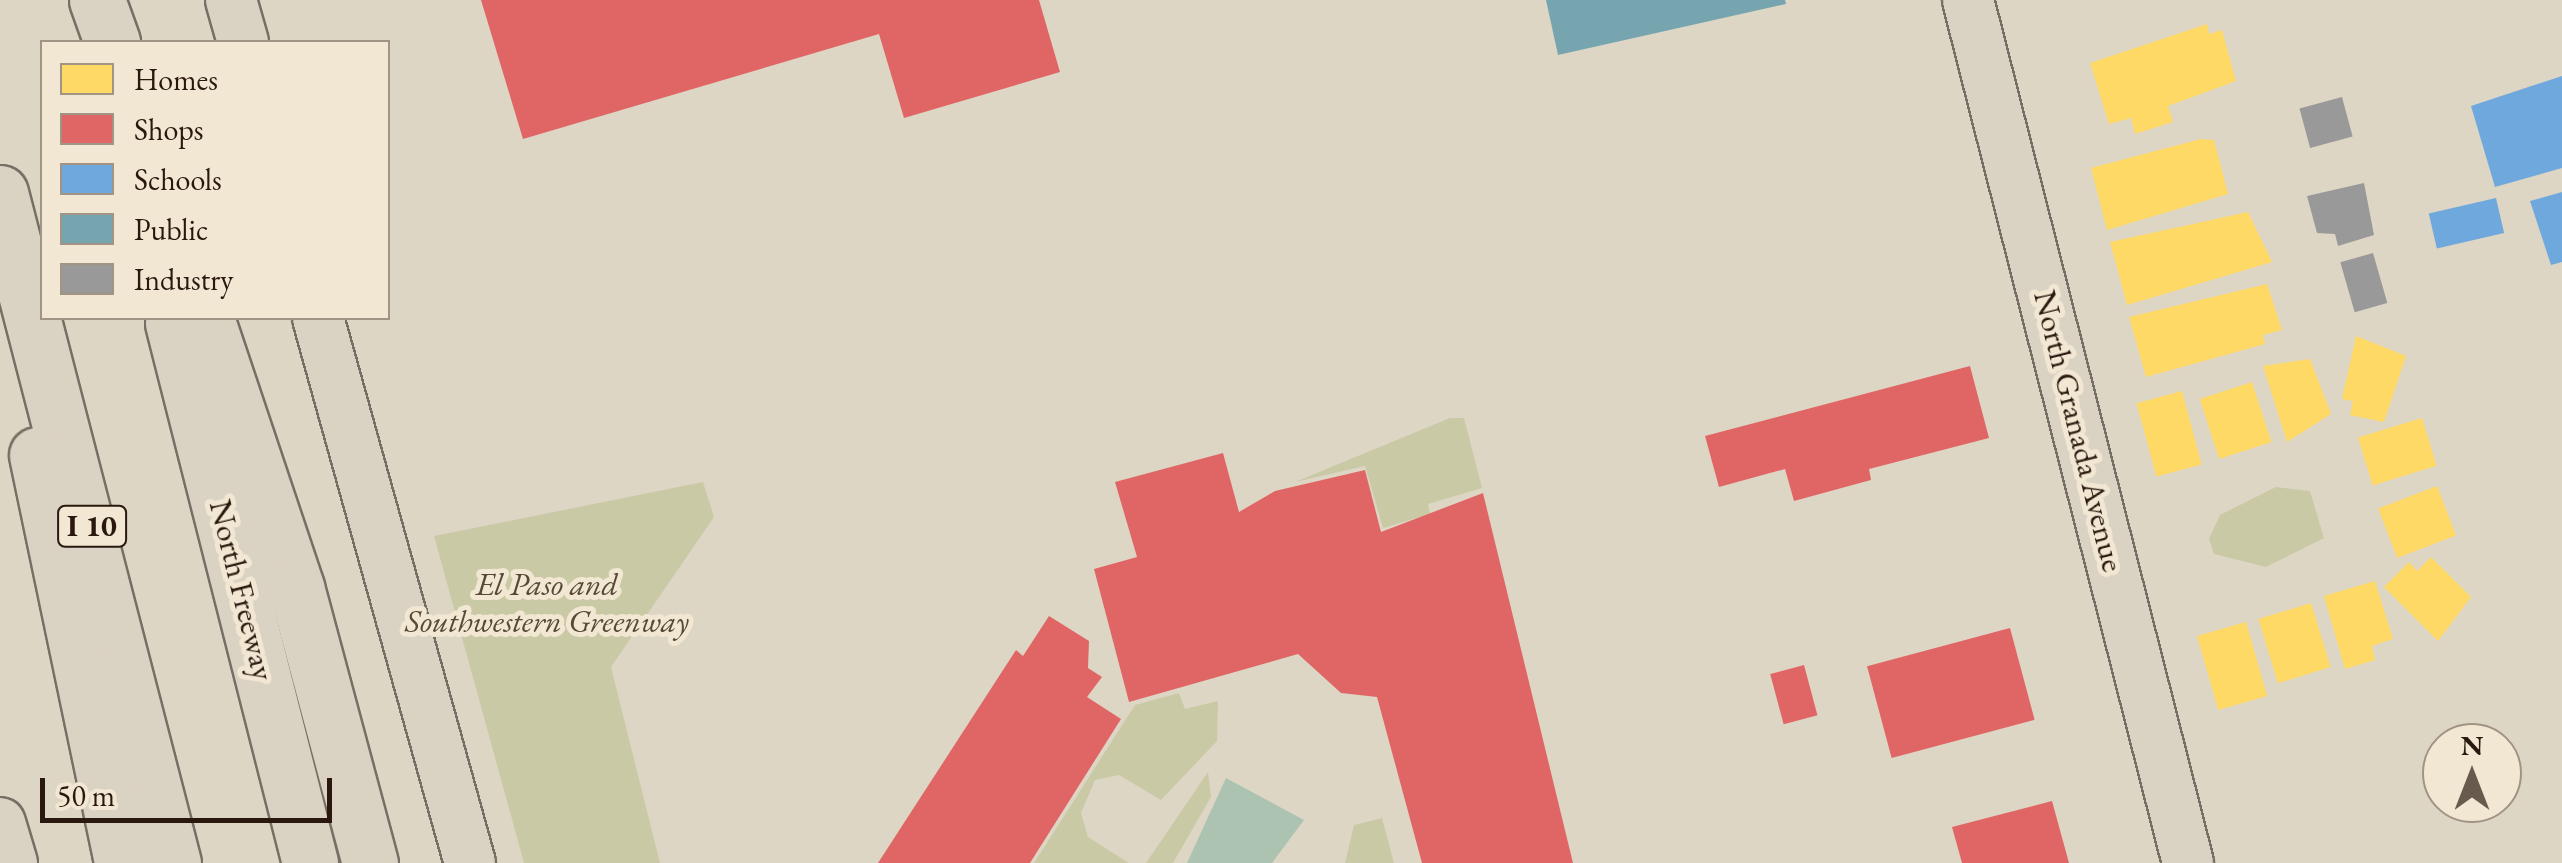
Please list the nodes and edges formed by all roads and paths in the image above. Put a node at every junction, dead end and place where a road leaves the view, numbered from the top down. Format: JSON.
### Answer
{"nodes":[{"id":1,"x":86,"y":0,"type":"edge"},
{"id":2,"x":97,"y":0,"type":"edge"},
{"id":3,"x":231,"y":0,"type":"edge"},
{"id":4,"x":1968,"y":0,"type":"edge"},
{"id":5,"x":97,"y":40,"type":"edge"},
{"id":6,"x":111,"y":40,"type":"edge"},
{"id":7,"x":242,"y":40,"type":"edge"},
{"id":8,"x":0,"y":193,"type":"edge"},
{"id":9,"x":0,"y":281,"type":"edge"},
{"id":10,"x":172,"y":320,"type":"edge"},
{"id":11,"x":207,"y":320,"type":"edge"},
{"id":12,"x":319,"y":320,"type":"edge"},
{"id":13,"x":0,"y":823,"type":"edge"},
{"id":14,"x":12,"y":863,"type":"edge"},
{"id":15,"x":122,"y":863,"type":"edge"},
{"id":16,"x":173,"y":863,"type":"edge"},
{"id":17,"x":310,"y":863,"type":"edge"},
{"id":18,"x":370,"y":863,"type":"edge"},
{"id":19,"x":470,"y":863,"type":"edge"},
{"id":20,"x":2188,"y":863,"type":"edge"}],
"edges":[{"from":1,"to":5,"type":"highway"},
{"from":2,"to":6,"type":"highway"},
{"from":3,"to":7,"type":"main road"},
{"from":4,"to":20,"type":"main road","name":"North Granada Avenue"},
{"from":8,"to":16,"type":"highway","number":"I 10"},
{"from":9,"to":15,"type":"highway"},
{"from":10,"to":17,"type":"highway","name":"North Freeway"},
{"from":11,"to":18,"type":"highway"},
{"from":12,"to":19,"type":"main road"},
{"from":13,"to":14,"type":"main road"}]}
